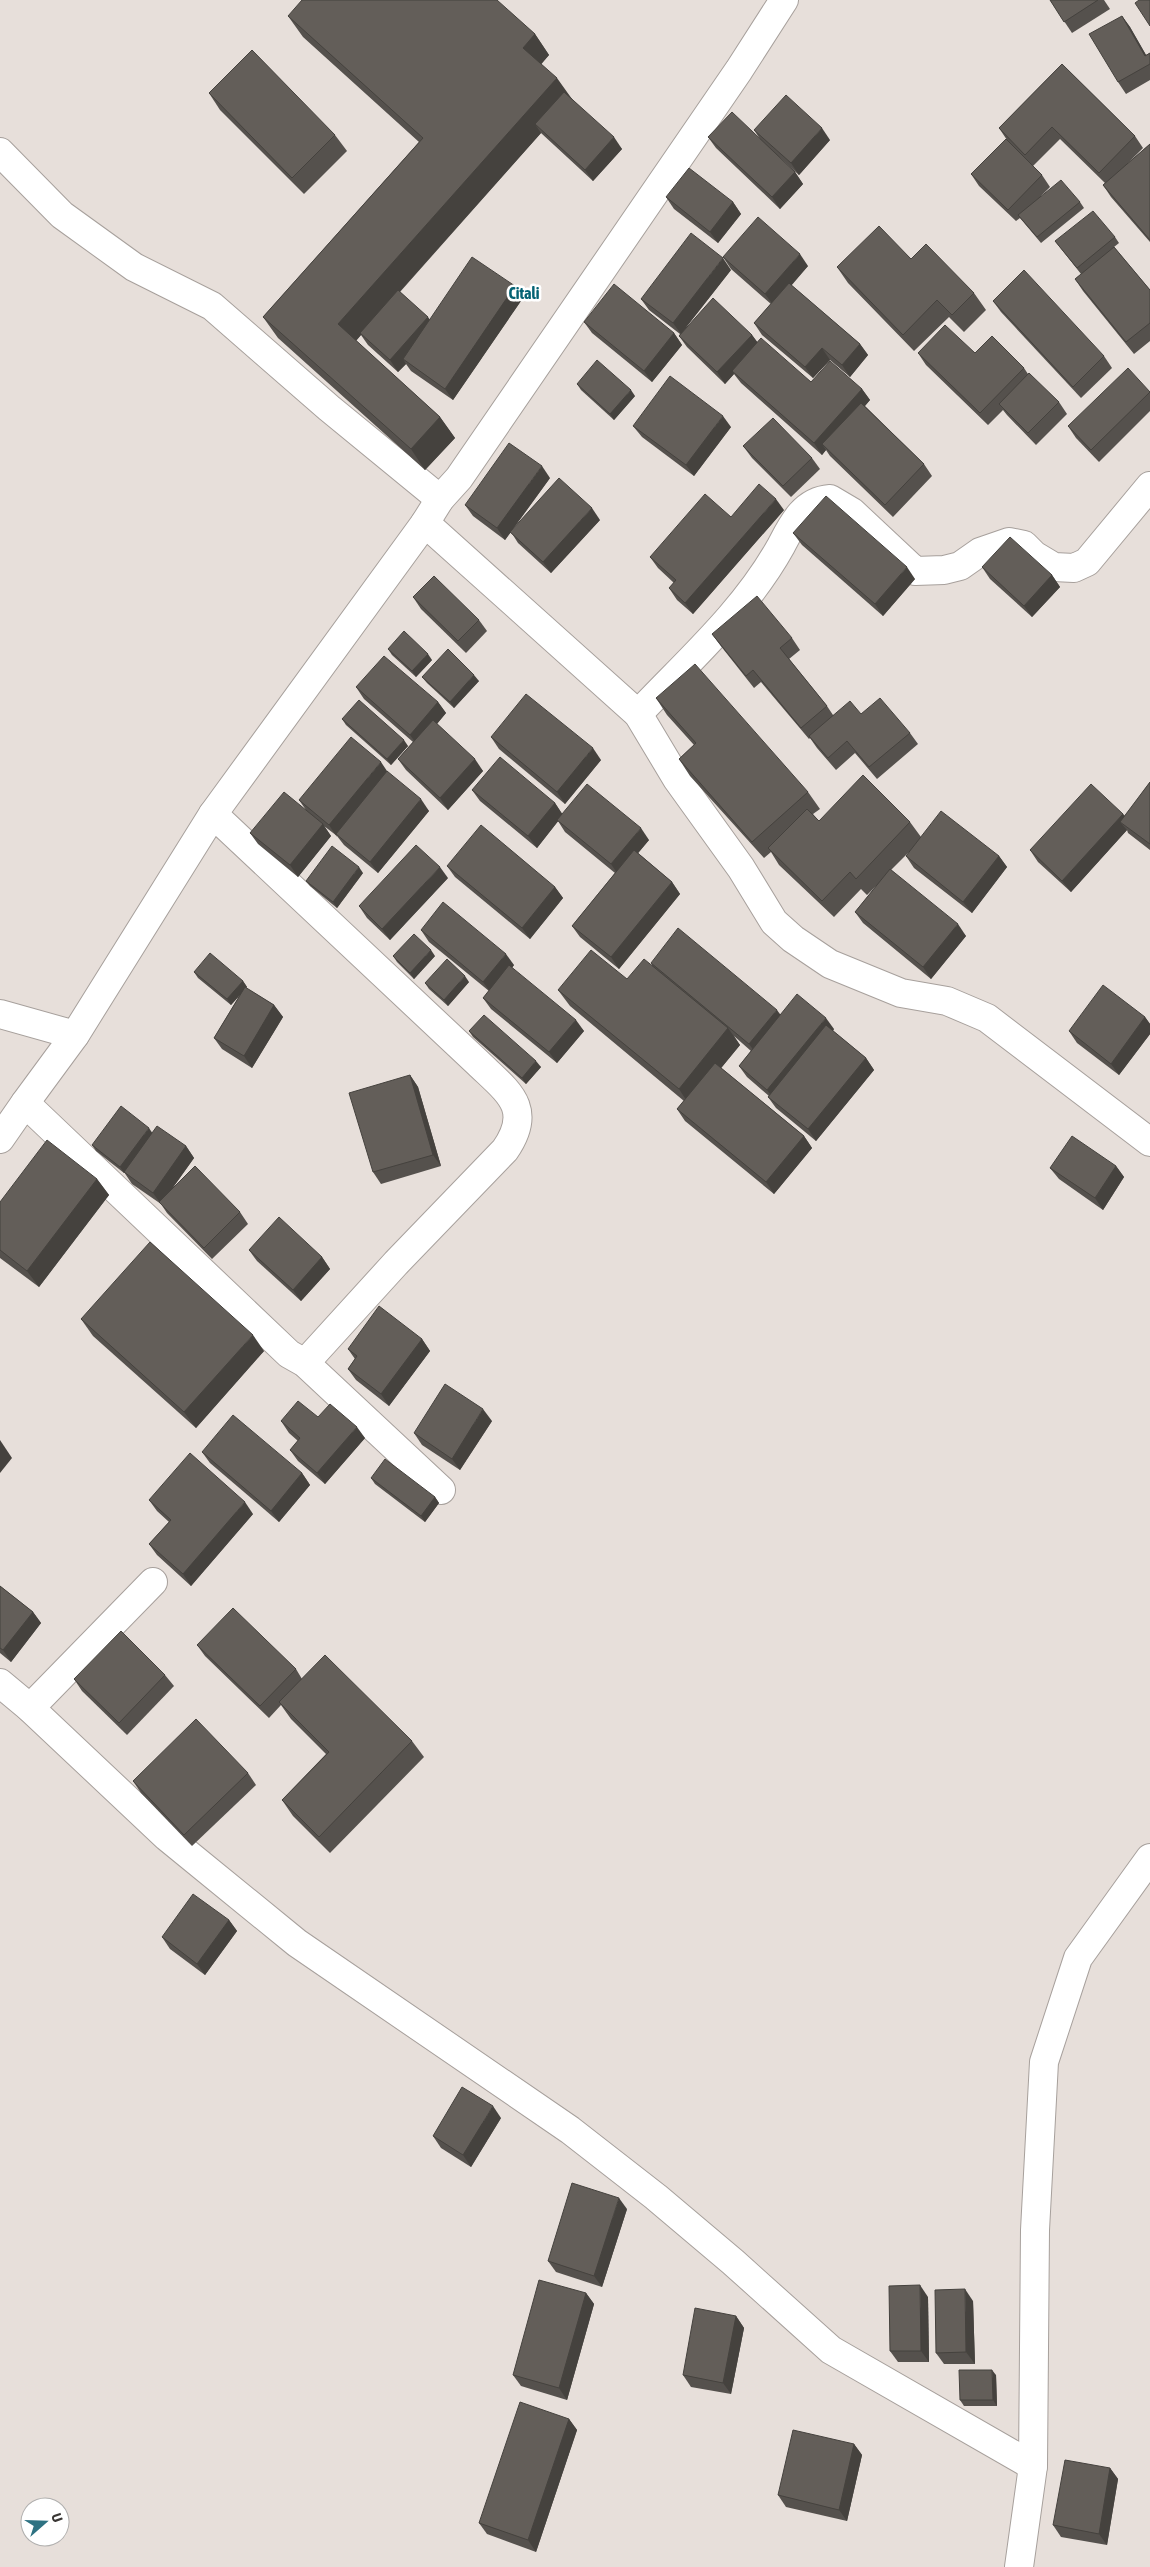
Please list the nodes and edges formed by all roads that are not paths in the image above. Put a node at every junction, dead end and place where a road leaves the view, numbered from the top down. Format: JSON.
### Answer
{"nodes":[{"id":1,"x":784,"y":0,"type":"edge"},
{"id":2,"x":0,"y":152,"type":"edge"},
{"id":3,"x":1150,"y":486,"type":"edge"},
{"id":4,"x":440,"y":499,"type":"junction"},
{"id":5,"x":425,"y":523,"type":"junction"},
{"id":6,"x":638,"y":714,"type":"junction"},
{"id":7,"x":213,"y":814,"type":"junction"},
{"id":8,"x":0,"y":1014,"type":"edge"},
{"id":9,"x":75,"y":1035,"type":"junction"},
{"id":10,"x":25,"y":1104,"type":"junction"},
{"id":11,"x":0,"y":1139,"type":"edge"},
{"id":12,"x":1150,"y":1142,"type":"edge"},
{"id":13,"x":305,"y":1363,"type":"junction"},
{"id":14,"x":441,"y":1490,"type":"dead end"},
{"id":15,"x":152,"y":1582,"type":"dead end"},
{"id":16,"x":0,"y":1683,"type":"edge"},
{"id":17,"x":30,"y":1708,"type":"junction"},
{"id":18,"x":1150,"y":1858,"type":"edge"},
{"id":19,"x":1033,"y":2466,"type":"junction"},
{"id":20,"x":1019,"y":2567,"type":"edge"}],
"edges":[{"from":1,"to":4,"type":"street"},
{"from":2,"to":4,"type":"street"},
{"from":3,"to":6,"type":"street"},
{"from":4,"to":5,"type":"street"},
{"from":5,"to":6,"type":"street"},
{"from":5,"to":7,"type":"street"},
{"from":6,"to":12,"type":"street"},
{"from":7,"to":9,"type":"street"},
{"from":7,"to":13,"type":"street"},
{"from":8,"to":9,"type":"street"},
{"from":9,"to":10,"type":"street"},
{"from":10,"to":11,"type":"street"},
{"from":10,"to":13,"type":"street"},
{"from":13,"to":14,"type":"street"},
{"from":15,"to":17,"type":"street"},
{"from":16,"to":17,"type":"street"},
{"from":17,"to":19,"type":"street"},
{"from":18,"to":19,"type":"street"},
{"from":19,"to":20,"type":"street"}]}
